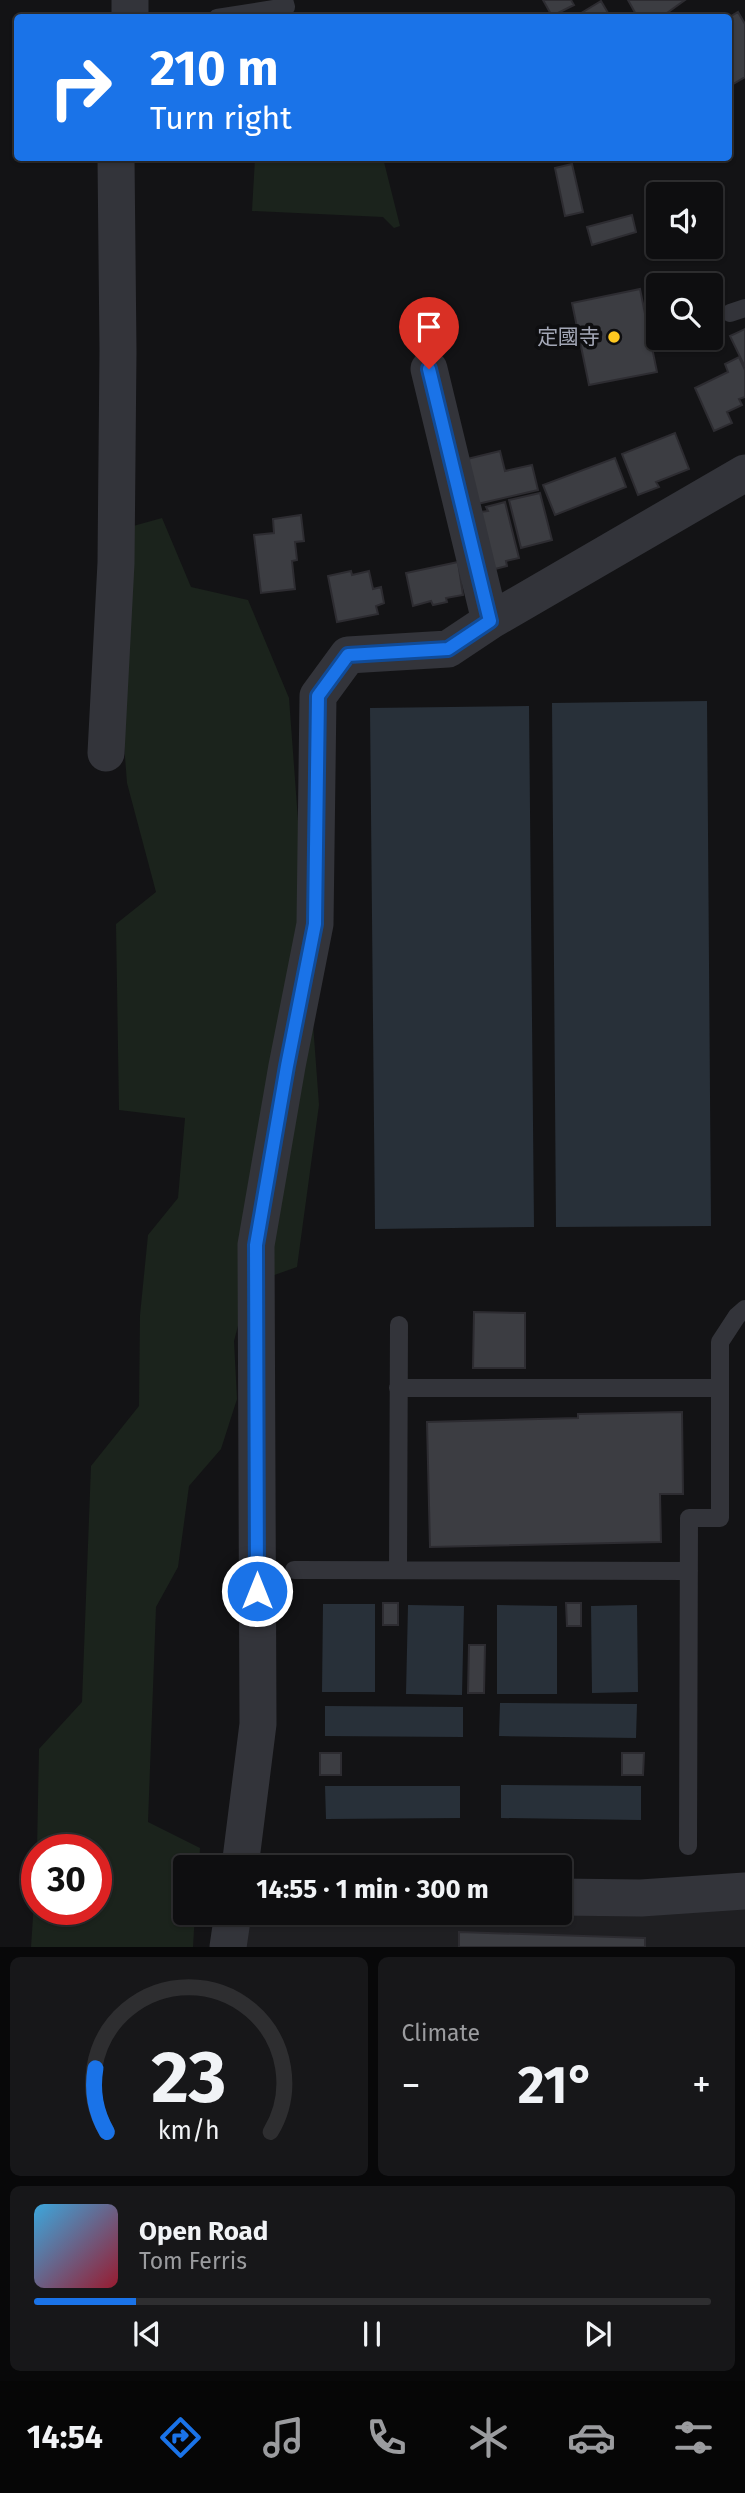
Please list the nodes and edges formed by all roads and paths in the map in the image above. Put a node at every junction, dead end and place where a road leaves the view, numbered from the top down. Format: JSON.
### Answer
{"nodes":[{"id":1,"x":284,"y":0,"type":"edge"},
{"id":2,"x":241,"y":14,"type":"edge"},
{"id":3,"x":116,"y":161,"type":"edge"},
{"id":4,"x":429,"y":369,"type":"dead end"},
{"id":5,"x":745,"y":473,"type":"edge"},
{"id":6,"x":490,"y":621,"type":"junction"},
{"id":7,"x":106,"y":752,"type":"dead end"},
{"id":8,"x":745,"y":1309,"type":"edge"},
{"id":9,"x":398,"y":1325,"type":"dead end"},
{"id":10,"x":398,"y":1388,"type":"junction"},
{"id":11,"x":720,"y":1388,"type":"junction"},
{"id":12,"x":293,"y":1570,"type":"dead end"},
{"id":13,"x":398,"y":1570,"type":"junction"},
{"id":14,"x":689,"y":1571,"type":"junction"},
{"id":15,"x":688,"y":1846,"type":"dead end"},
{"id":16,"x":242,"y":1855,"type":"edge"},
{"id":17,"x":745,"y":1891,"type":"edge"},
{"id":18,"x":572,"y":1897,"type":"edge"},
{"id":19,"x":231,"y":1925,"type":"edge"},
{"id":20,"x":228,"y":1947,"type":"edge"}],
"edges":[{"from":1,"to":2,"type":"lane"},
{"from":3,"to":7,"type":"street"},
{"from":4,"to":6,"type":"street"},
{"from":5,"to":6,"type":"street"},
{"from":6,"to":16,"type":"street"},
{"from":8,"to":11,"type":"lane"},
{"from":9,"to":10,"type":"lane"},
{"from":10,"to":11,"type":"lane"},
{"from":10,"to":13,"type":"lane"},
{"from":11,"to":14,"type":"lane"},
{"from":12,"to":13,"type":"lane"},
{"from":13,"to":14,"type":"lane"},
{"from":14,"to":15,"type":"lane"},
{"from":17,"to":18,"type":"street"},
{"from":19,"to":20,"type":"street"}]}
